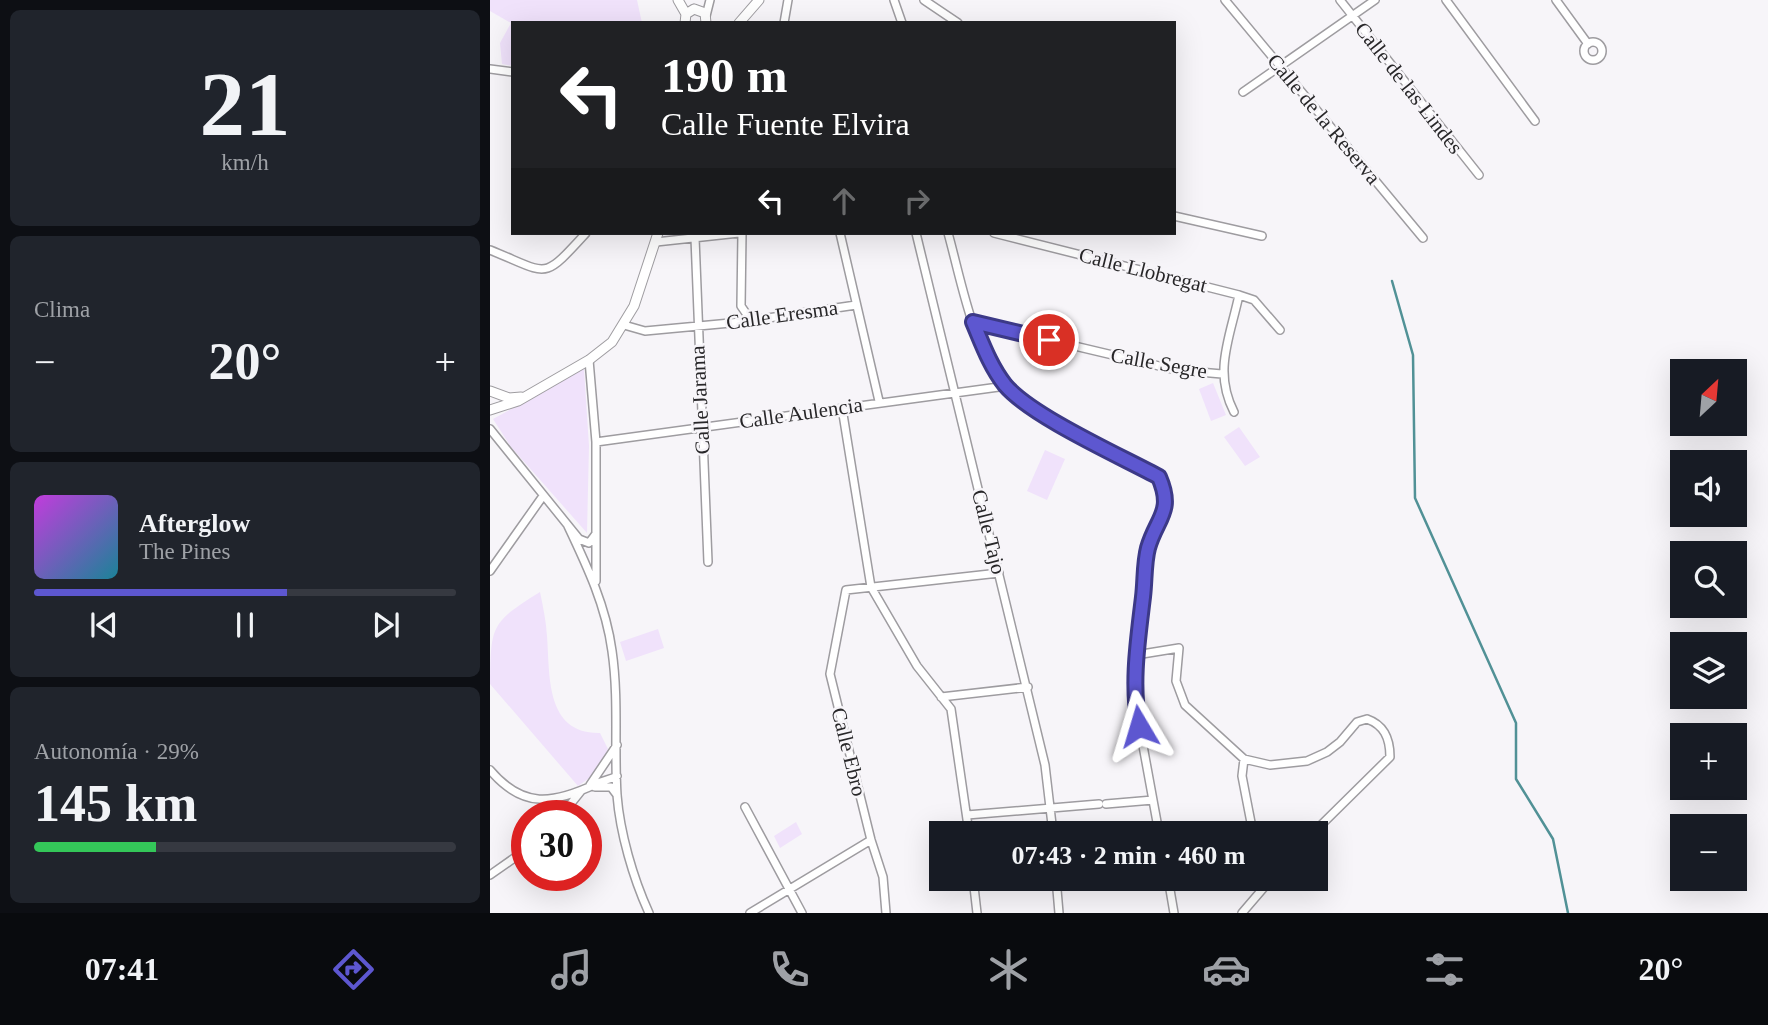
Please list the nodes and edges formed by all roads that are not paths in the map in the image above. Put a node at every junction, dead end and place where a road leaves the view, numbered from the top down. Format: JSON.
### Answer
{"nodes":[{"id":1,"x":678,"y":0,"type":"edge"},
{"id":2,"x":710,"y":0,"type":"edge"},
{"id":3,"x":759,"y":0,"type":"edge"},
{"id":4,"x":788,"y":0,"type":"edge"},
{"id":5,"x":894,"y":0,"type":"edge"},
{"id":6,"x":925,"y":0,"type":"edge"},
{"id":7,"x":1225,"y":0,"type":"edge"},
{"id":8,"x":1340,"y":0,"type":"edge"},
{"id":9,"x":1375,"y":0,"type":"edge"},
{"id":10,"x":1446,"y":0,"type":"edge"},
{"id":11,"x":1556,"y":0,"type":"edge"},
{"id":12,"x":688,"y":12,"type":"edge"},
{"id":13,"x":1353,"y":16,"type":"junction"},
{"id":14,"x":706,"y":19,"type":"edge"},
{"id":15,"x":741,"y":21,"type":"edge"},
{"id":16,"x":783,"y":21,"type":"edge"},
{"id":17,"x":901,"y":21,"type":"edge"},
{"id":18,"x":955,"y":21,"type":"edge"},
{"id":19,"x":1588,"y":44,"type":"dead end"},
{"id":20,"x":1281,"y":67,"type":"junction"},
{"id":21,"x":490,"y":69,"type":"edge"},
{"id":22,"x":511,"y":72,"type":"edge"},
{"id":23,"x":1243,"y":92,"type":"dead end"},
{"id":24,"x":1535,"y":121,"type":"dead end"},
{"id":25,"x":1479,"y":175,"type":"dead end"},
{"id":26,"x":1176,"y":216,"type":"edge"},
{"id":27,"x":584,"y":235,"type":"edge"},
{"id":28,"x":723,"y":235,"type":"edge"},
{"id":29,"x":741,"y":235,"type":"edge"},
{"id":30,"x":840,"y":235,"type":"edge"},
{"id":31,"x":916,"y":235,"type":"edge"},
{"id":32,"x":949,"y":235,"type":"edge"},
{"id":33,"x":1002,"y":235,"type":"edge"},
{"id":34,"x":1262,"y":236,"type":"dead end"},
{"id":35,"x":657,"y":237,"type":"edge"},
{"id":36,"x":695,"y":238,"type":"junction"},
{"id":37,"x":1423,"y":238,"type":"dead end"},
{"id":38,"x":490,"y":250,"type":"edge"},
{"id":39,"x":1239,"y":295,"type":"junction"},
{"id":40,"x":856,"y":305,"type":"junction"},
{"id":41,"x":750,"y":319,"type":"junction"},
{"id":42,"x":973,"y":322,"type":"junction"},
{"id":43,"x":624,"y":325,"type":"junction"},
{"id":44,"x":697,"y":326,"type":"junction"},
{"id":45,"x":1280,"y":330,"type":"dead end"},
{"id":46,"x":589,"y":360,"type":"junction"},
{"id":47,"x":1222,"y":374,"type":"junction"},
{"id":48,"x":1006,"y":386,"type":"junction"},
{"id":49,"x":491,"y":392,"type":"edge"},
{"id":50,"x":954,"y":392,"type":"junction"},
{"id":51,"x":523,"y":397,"type":"junction"},
{"id":52,"x":879,"y":401,"type":"junction"},
{"id":53,"x":842,"y":408,"type":"junction"},
{"id":54,"x":490,"y":410,"type":"edge"},
{"id":55,"x":1234,"y":412,"type":"dead end"},
{"id":56,"x":702,"y":427,"type":"junction"},
{"id":57,"x":490,"y":429,"type":"edge"},
{"id":58,"x":596,"y":442,"type":"junction"},
{"id":59,"x":543,"y":496,"type":"junction"},
{"id":60,"x":568,"y":526,"type":"junction"},
{"id":61,"x":595,"y":535,"type":"junction"},
{"id":62,"x":708,"y":562,"type":"dead end"},
{"id":63,"x":490,"y":571,"type":"edge"},
{"id":64,"x":999,"y":573,"type":"junction"},
{"id":65,"x":596,"y":585,"type":"junction"},
{"id":66,"x":871,"y":587,"type":"junction"},
{"id":67,"x":1136,"y":655,"type":"junction"},
{"id":68,"x":1028,"y":687,"type":"junction"},
{"id":69,"x":941,"y":697,"type":"junction"},
{"id":70,"x":617,"y":744,"type":"junction"},
{"id":71,"x":1244,"y":759,"type":"junction"},
{"id":72,"x":490,"y":771,"type":"edge"},
{"id":73,"x":600,"y":773,"type":"junction"},
{"id":74,"x":617,"y":776,"type":"junction"},
{"id":75,"x":585,"y":789,"type":"junction"},
{"id":76,"x":617,"y":795,"type":"junction"},
{"id":77,"x":550,"y":800,"type":"joint"},
{"id":78,"x":575,"y":800,"type":"edge"},
{"id":79,"x":1153,"y":800,"type":"junction"},
{"id":80,"x":745,"y":807,"type":"dead end"},
{"id":81,"x":1051,"y":809,"type":"junction"},
{"id":82,"x":967,"y":815,"type":"junction"},
{"id":83,"x":967,"y":821,"type":"edge"},
{"id":84,"x":1052,"y":821,"type":"edge"},
{"id":85,"x":1157,"y":821,"type":"edge"},
{"id":86,"x":1251,"y":821,"type":"edge"},
{"id":87,"x":1325,"y":821,"type":"edge"},
{"id":88,"x":871,"y":840,"type":"junction"},
{"id":89,"x":511,"y":860,"type":"edge"},
{"id":90,"x":490,"y":875,"type":"edge"},
{"id":91,"x":789,"y":890,"type":"junction"},
{"id":92,"x":975,"y":891,"type":"edge"},
{"id":93,"x":1057,"y":891,"type":"edge"},
{"id":94,"x":1170,"y":891,"type":"edge"},
{"id":95,"x":1259,"y":891,"type":"edge"},
{"id":96,"x":649,"y":913,"type":"edge"},
{"id":97,"x":750,"y":913,"type":"edge"},
{"id":98,"x":802,"y":913,"type":"edge"},
{"id":99,"x":886,"y":913,"type":"edge"},
{"id":100,"x":977,"y":913,"type":"edge"},
{"id":101,"x":1059,"y":913,"type":"edge"},
{"id":102,"x":1174,"y":913,"type":"edge"},
{"id":103,"x":1242,"y":913,"type":"edge"}],
"edges":[{"from":1,"to":12,"type":"street"},
{"from":2,"to":14,"type":"street"},
{"from":3,"to":15,"type":"street"},
{"from":4,"to":16,"type":"street"},
{"from":5,"to":17,"type":"street"},
{"from":6,"to":18,"type":"street"},
{"from":7,"to":20,"type":"street","name":"Calle de la Reserva"},
{"from":8,"to":13,"type":"street","name":"Calle de las Lindes"},
{"from":9,"to":13,"type":"street"},
{"from":10,"to":24,"type":"street"},
{"from":11,"to":19,"type":"street"},
{"from":12,"to":14,"type":"street"},
{"from":13,"to":20,"type":"street"},
{"from":13,"to":25,"type":"street","name":"Calle de las Lindes"},
{"from":20,"to":23,"type":"street"},
{"from":20,"to":37,"type":"street","name":"Calle de la Reserva"},
{"from":21,"to":22,"type":"street"},
{"from":26,"to":34,"type":"street"},
{"from":27,"to":38,"type":"street"},
{"from":28,"to":36,"type":"street"},
{"from":29,"to":41,"type":"street"},
{"from":30,"to":40,"type":"street"},
{"from":31,"to":50,"type":"street","name":"Calle Tajo"},
{"from":32,"to":42,"type":"street"},
{"from":33,"to":39,"type":"street","name":"Calle Llobregat"},
{"from":35,"to":36,"type":"street"},
{"from":35,"to":43,"type":"street"},
{"from":36,"to":44,"type":"street","name":"Calle Jarama"},
{"from":39,"to":45,"type":"street","name":"Calle Llobregat"},
{"from":39,"to":47,"type":"street"},
{"from":40,"to":41,"type":"street","name":"Calle Eresma"},
{"from":40,"to":52,"type":"street"},
{"from":41,"to":44,"type":"street","name":"Calle Eresma"},
{"from":42,"to":47,"type":"street","name":"Calle Segre"},
{"from":42,"to":48,"type":"street"},
{"from":43,"to":44,"type":"street","name":"Calle Eresma"},
{"from":43,"to":46,"type":"street"},
{"from":44,"to":56,"type":"street","name":"Calle Jarama"},
{"from":46,"to":51,"type":"street"},
{"from":46,"to":58,"type":"street"},
{"from":47,"to":55,"type":"street"},
{"from":48,"to":50,"type":"street","name":"Calle Aulencia"},
{"from":48,"to":67,"type":"street"},
{"from":49,"to":51,"type":"street"},
{"from":49,"to":54,"type":"street"},
{"from":50,"to":52,"type":"street","name":"Calle Aulencia"},
{"from":50,"to":64,"type":"street","name":"Calle Tajo"},
{"from":51,"to":54,"type":"street"},
{"from":52,"to":53,"type":"street","name":"Calle Aulencia"},
{"from":53,"to":56,"type":"street","name":"Calle Aulencia"},
{"from":53,"to":66,"type":"street"},
{"from":56,"to":58,"type":"street","name":"Calle Aulencia"},
{"from":56,"to":62,"type":"street","name":"Calle Jarama"},
{"from":57,"to":59,"type":"street"},
{"from":58,"to":61,"type":"street"},
{"from":59,"to":60,"type":"street"},
{"from":59,"to":63,"type":"street"},
{"from":60,"to":61,"type":"street"},
{"from":60,"to":65,"type":"street"},
{"from":61,"to":65,"type":"street"},
{"from":64,"to":66,"type":"street"},
{"from":64,"to":68,"type":"street","name":"Calle Tajo"},
{"from":65,"to":70,"type":"street"},
{"from":66,"to":69,"type":"street"},
{"from":66,"to":88,"type":"street","name":"Calle Ebro"},
{"from":67,"to":71,"type":"street"},
{"from":67,"to":79,"type":"street"},
{"from":68,"to":69,"type":"street"},
{"from":68,"to":81,"type":"street","name":"Calle Tajo"},
{"from":69,"to":82,"type":"street"},
{"from":70,"to":73,"type":"street"},
{"from":70,"to":74,"type":"street"},
{"from":71,"to":86,"type":"street"},
{"from":71,"to":87,"type":"street"},
{"from":72,"to":77,"type":"street"},
{"from":73,"to":74,"type":"street"},
{"from":73,"to":75,"type":"street"},
{"from":74,"to":75,"type":"street"},
{"from":74,"to":76,"type":"street"},
{"from":75,"to":76,"type":"street"},
{"from":75,"to":77,"type":"street"},
{"from":75,"to":78,"type":"street"},
{"from":76,"to":96,"type":"street"},
{"from":79,"to":81,"type":"street"},
{"from":79,"to":85,"type":"street"},
{"from":80,"to":91,"type":"street"},
{"from":81,"to":82,"type":"street"},
{"from":81,"to":84,"type":"street","name":"Calle Tajo"},
{"from":82,"to":83,"type":"street"},
{"from":88,"to":91,"type":"street"},
{"from":88,"to":99,"type":"street","name":"Calle Ebro"},
{"from":89,"to":90,"type":"street"},
{"from":91,"to":97,"type":"street"},
{"from":91,"to":98,"type":"street"},
{"from":92,"to":100,"type":"street"},
{"from":93,"to":101,"type":"street"},
{"from":94,"to":102,"type":"street"},
{"from":95,"to":103,"type":"street"}]}
